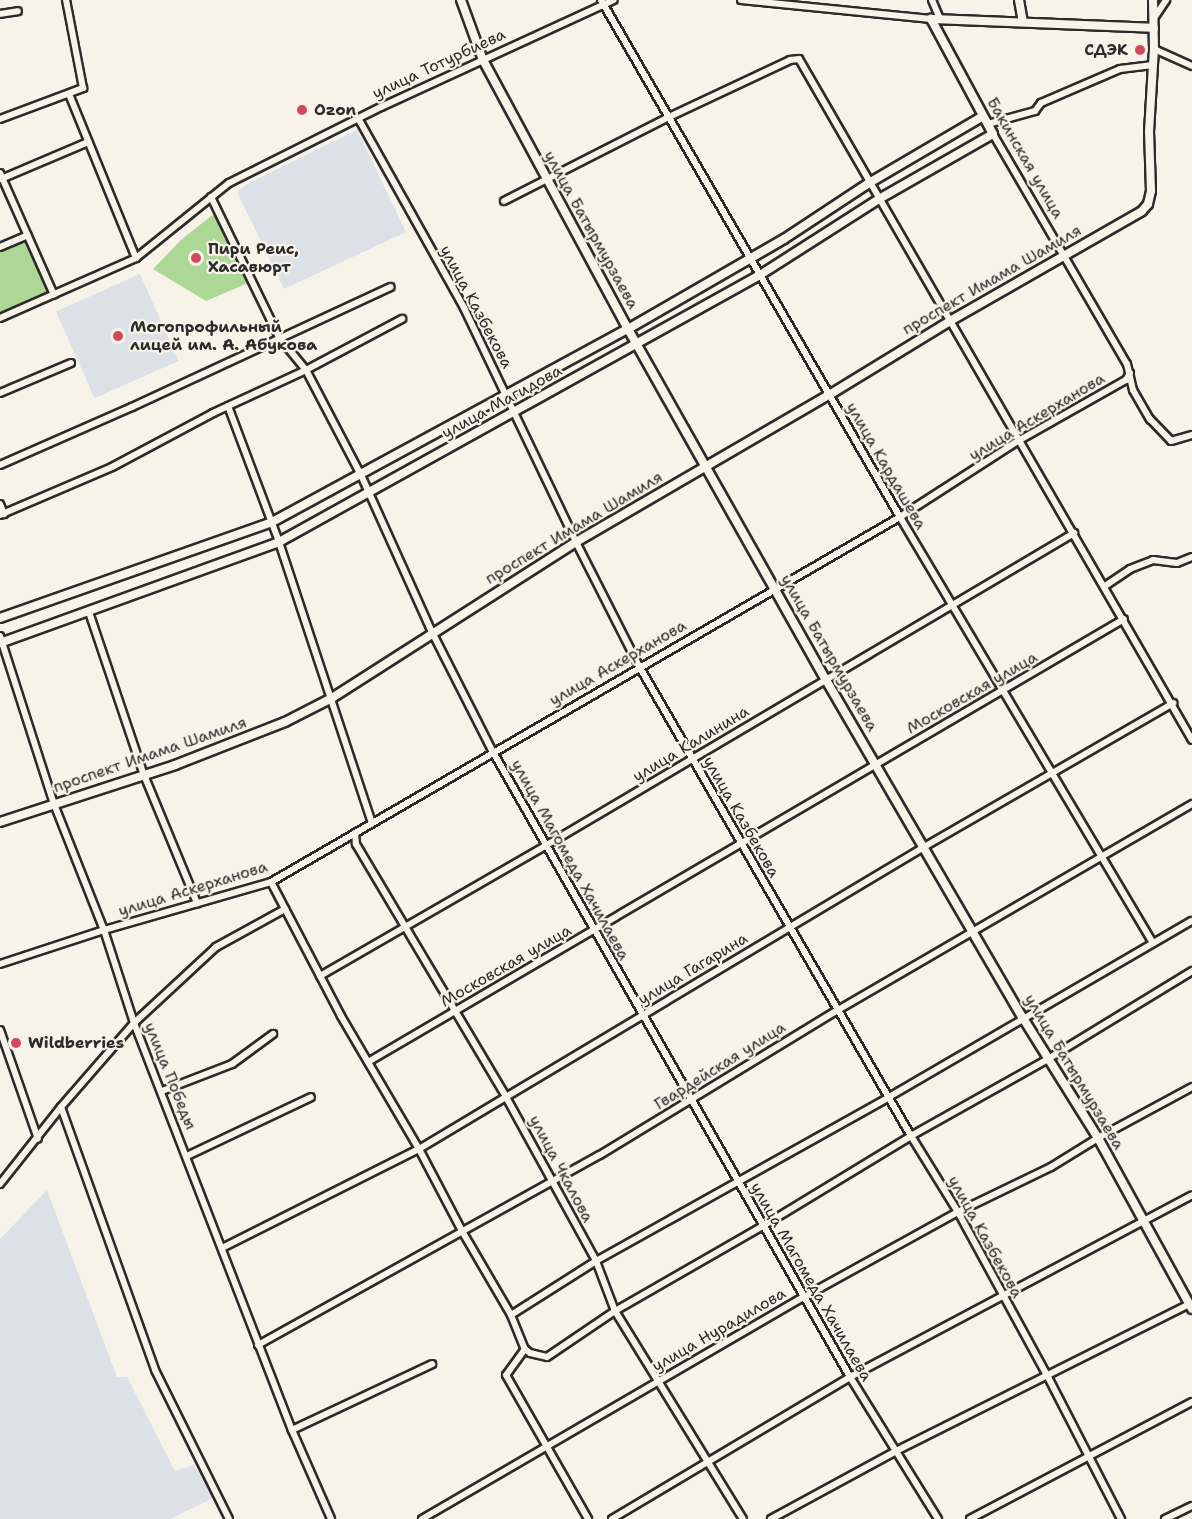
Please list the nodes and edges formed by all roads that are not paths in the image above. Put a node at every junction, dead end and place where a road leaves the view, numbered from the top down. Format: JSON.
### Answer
{"nodes":[{"id":1,"x":66,"y":0,"type":"edge"},
{"id":2,"x":461,"y":0,"type":"edge"},
{"id":3,"x":614,"y":0,"type":"edge"},
{"id":4,"x":741,"y":0,"type":"edge"},
{"id":5,"x":932,"y":0,"type":"edge"},
{"id":6,"x":1019,"y":0,"type":"edge"},
{"id":7,"x":1153,"y":0,"type":"edge"},
{"id":8,"x":1166,"y":0,"type":"edge"},
{"id":9,"x":602,"y":2,"type":"edge"},
{"id":10,"x":18,"y":10,"type":"dead end"},
{"id":11,"x":0,"y":14,"type":"edge"},
{"id":12,"x":935,"y":19,"type":"junction"},
{"id":13,"x":1023,"y":22,"type":"junction"},
{"id":14,"x":1154,"y":23,"type":"junction"},
{"id":15,"x":1154,"y":49,"type":"junction"},
{"id":16,"x":483,"y":60,"type":"junction"},
{"id":17,"x":1153,"y":65,"type":"junction"},
{"id":18,"x":1192,"y":66,"type":"edge"},
{"id":19,"x":69,"y":94,"type":"junction"},
{"id":20,"x":669,"y":117,"type":"junction"},
{"id":21,"x":358,"y":118,"type":"junction"},
{"id":22,"x":0,"y":119,"type":"edge"},
{"id":23,"x":985,"y":120,"type":"junction"},
{"id":24,"x":993,"y":134,"type":"junction"},
{"id":25,"x":88,"y":142,"type":"junction"},
{"id":26,"x":1,"y":177,"type":"edge"},
{"id":27,"x":545,"y":179,"type":"junction"},
{"id":28,"x":869,"y":183,"type":"junction"},
{"id":29,"x":211,"y":198,"type":"junction"},
{"id":30,"x":879,"y":199,"type":"junction"},
{"id":31,"x":504,"y":201,"type":"dead end"},
{"id":32,"x":27,"y":235,"type":"junction"},
{"id":33,"x":0,"y":247,"type":"edge"},
{"id":34,"x":1065,"y":255,"type":"junction"},
{"id":35,"x":136,"y":258,"type":"junction"},
{"id":36,"x":750,"y":258,"type":"junction"},
{"id":37,"x":760,"y":275,"type":"junction"},
{"id":38,"x":390,"y":287,"type":"dead end"},
{"id":39,"x":54,"y":295,"type":"junction"},
{"id":40,"x":0,"y":318,"type":"edge"},
{"id":41,"x":402,"y":319,"type":"dead end"},
{"id":42,"x":950,"y":321,"type":"junction"},
{"id":43,"x":628,"y":329,"type":"junction"},
{"id":44,"x":279,"y":337,"type":"junction"},
{"id":45,"x":637,"y":344,"type":"junction"},
{"id":46,"x":71,"y":363,"type":"dead end"},
{"id":47,"x":306,"y":370,"type":"junction"},
{"id":48,"x":1130,"y":373,"type":"junction"},
{"id":49,"x":0,"y":393,"type":"edge"},
{"id":50,"x":507,"y":395,"type":"junction"},
{"id":51,"x":829,"y":395,"type":"junction"},
{"id":52,"x":228,"y":406,"type":"junction"},
{"id":53,"x":515,"y":412,"type":"junction"},
{"id":54,"x":1192,"y":435,"type":"edge"},
{"id":55,"x":1018,"y":441,"type":"junction"},
{"id":56,"x":0,"y":465,"type":"edge"},
{"id":57,"x":705,"y":466,"type":"junction"},
{"id":58,"x":361,"y":475,"type":"junction"},
{"id":59,"x":369,"y":493,"type":"junction"},
{"id":60,"x":0,"y":504,"type":"edge"},
{"id":61,"x":2,"y":514,"type":"edge"},
{"id":62,"x":900,"y":517,"type":"junction"},
{"id":63,"x":272,"y":522,"type":"junction"},
{"id":64,"x":1074,"y":533,"type":"junction"},
{"id":65,"x":576,"y":542,"type":"junction"},
{"id":66,"x":279,"y":543,"type":"junction"},
{"id":67,"x":1192,"y":557,"type":"edge"},
{"id":68,"x":1104,"y":586,"type":"junction"},
{"id":69,"x":775,"y":588,"type":"junction"},
{"id":70,"x":952,"y":604,"type":"junction"},
{"id":71,"x":89,"y":612,"type":"junction"},
{"id":72,"x":0,"y":618,"type":"edge"},
{"id":73,"x":1124,"y":620,"type":"junction"},
{"id":74,"x":432,"y":632,"type":"junction"},
{"id":75,"x":1,"y":640,"type":"edge"},
{"id":76,"x":639,"y":666,"type":"junction"},
{"id":77,"x":826,"y":680,"type":"junction"},
{"id":78,"x":1003,"y":690,"type":"junction"},
{"id":79,"x":332,"y":698,"type":"junction"},
{"id":80,"x":1173,"y":703,"type":"junction"},
{"id":81,"x":1192,"y":740,"type":"edge"},
{"id":82,"x":493,"y":752,"type":"junction"},
{"id":83,"x":692,"y":759,"type":"junction"},
{"id":84,"x":876,"y":765,"type":"junction"},
{"id":85,"x":1052,"y":772,"type":"junction"},
{"id":86,"x":144,"y":775,"type":"junction"},
{"id":87,"x":54,"y":804,"type":"junction"},
{"id":88,"x":1192,"y":804,"type":"edge"},
{"id":89,"x":0,"y":822,"type":"edge"},
{"id":90,"x":372,"y":823,"type":"junction"},
{"id":91,"x":355,"y":833,"type":"junction"},
{"id":92,"x":741,"y":844,"type":"junction"},
{"id":93,"x":545,"y":846,"type":"junction"},
{"id":94,"x":924,"y":846,"type":"junction"},
{"id":95,"x":1103,"y":858,"type":"junction"},
{"id":96,"x":271,"y":882,"type":"junction"},
{"id":97,"x":197,"y":903,"type":"junction"},
{"id":98,"x":285,"y":909,"type":"junction"},
{"id":99,"x":1192,"y":921,"type":"edge"},
{"id":100,"x":405,"y":927,"type":"junction"},
{"id":101,"x":790,"y":927,"type":"junction"},
{"id":102,"x":104,"y":930,"type":"junction"},
{"id":103,"x":593,"y":930,"type":"junction"},
{"id":104,"x":972,"y":930,"type":"junction"},
{"id":105,"x":1153,"y":943,"type":"junction"},
{"id":106,"x":0,"y":964,"type":"edge"},
{"id":107,"x":1192,"y":971,"type":"edge"},
{"id":108,"x":320,"y":976,"type":"junction"},
{"id":109,"x":838,"y":1010,"type":"junction"},
{"id":110,"x":456,"y":1011,"type":"junction"},
{"id":111,"x":642,"y":1016,"type":"junction"},
{"id":112,"x":1023,"y":1018,"type":"junction"},
{"id":113,"x":134,"y":1023,"type":"junction"},
{"id":114,"x":0,"y":1030,"type":"edge"},
{"id":115,"x":273,"y":1034,"type":"dead end"},
{"id":116,"x":4,"y":1051,"type":"edge"},
{"id":117,"x":1048,"y":1059,"type":"junction"},
{"id":118,"x":368,"y":1062,"type":"junction"},
{"id":119,"x":1192,"y":1087,"type":"edge"},
{"id":120,"x":162,"y":1091,"type":"junction"},
{"id":121,"x":311,"y":1097,"type":"dead end"},
{"id":122,"x":506,"y":1097,"type":"junction"},
{"id":123,"x":889,"y":1097,"type":"junction"},
{"id":124,"x":691,"y":1101,"type":"junction"},
{"id":125,"x":61,"y":1107,"type":"junction"},
{"id":126,"x":911,"y":1136,"type":"junction"},
{"id":127,"x":1098,"y":1138,"type":"junction"},
{"id":128,"x":38,"y":1139,"type":"junction"},
{"id":129,"x":419,"y":1149,"type":"junction"},
{"id":130,"x":187,"y":1156,"type":"junction"},
{"id":131,"x":552,"y":1181,"type":"junction"},
{"id":132,"x":737,"y":1181,"type":"junction"},
{"id":133,"x":0,"y":1184,"type":"edge"},
{"id":134,"x":1192,"y":1195,"type":"edge"},
{"id":135,"x":958,"y":1212,"type":"junction"},
{"id":136,"x":1144,"y":1222,"type":"junction"},
{"id":137,"x":764,"y":1226,"type":"junction"},
{"id":138,"x":462,"y":1231,"type":"junction"},
{"id":139,"x":222,"y":1248,"type":"junction"},
{"id":140,"x":596,"y":1261,"type":"junction"},
{"id":141,"x":1003,"y":1296,"type":"junction"},
{"id":142,"x":804,"y":1297,"type":"junction"},
{"id":143,"x":1191,"y":1307,"type":"edge"},
{"id":144,"x":615,"y":1311,"type":"junction"},
{"id":145,"x":511,"y":1315,"type":"junction"},
{"id":146,"x":258,"y":1345,"type":"junction"},
{"id":147,"x":525,"y":1349,"type":"junction"},
{"id":148,"x":432,"y":1364,"type":"dead end"},
{"id":149,"x":850,"y":1377,"type":"junction"},
{"id":150,"x":1048,"y":1377,"type":"junction"},
{"id":151,"x":658,"y":1380,"type":"junction"},
{"id":152,"x":1192,"y":1402,"type":"edge"},
{"id":153,"x":292,"y":1430,"type":"junction"},
{"id":154,"x":545,"y":1446,"type":"junction"},
{"id":155,"x":896,"y":1451,"type":"junction"},
{"id":156,"x":1087,"y":1456,"type":"junction"},
{"id":157,"x":708,"y":1462,"type":"junction"},
{"id":158,"x":1192,"y":1506,"type":"edge"},
{"id":159,"x":229,"y":1519,"type":"edge"},
{"id":160,"x":331,"y":1519,"type":"edge"},
{"id":161,"x":422,"y":1519,"type":"edge"},
{"id":162,"x":588,"y":1519,"type":"edge"},
{"id":163,"x":612,"y":1519,"type":"edge"},
{"id":164,"x":743,"y":1519,"type":"edge"},
{"id":165,"x":771,"y":1519,"type":"edge"},
{"id":166,"x":938,"y":1519,"type":"edge"},
{"id":167,"x":970,"y":1519,"type":"edge"},
{"id":168,"x":1121,"y":1519,"type":"edge"},
{"id":169,"x":1165,"y":1519,"type":"edge"}],
"edges":[{"from":1,"to":19,"type":"street"},
{"from":2,"to":16,"type":"main road","name":"улица Батырмурзаева"},
{"from":3,"to":9,"type":"street","name":"улица Тотурбиева"},
{"from":4,"to":12,"type":"street"},
{"from":5,"to":12,"type":"street","name":"Бакинская улица"},
{"from":6,"to":13,"type":"main road"},
{"from":7,"to":14,"type":"main road"},
{"from":8,"to":14,"type":"street"},
{"from":9,"to":16,"type":"street","name":"улица Тотурбиева"},
{"from":9,"to":20,"type":"street","name":"улица Кардашева"},
{"from":10,"to":11,"type":"street"},
{"from":12,"to":13,"type":"main road"},
{"from":12,"to":23,"type":"main road","name":"Бакинская улица"},
{"from":13,"to":14,"type":"main road"},
{"from":14,"to":15,"type":"main road"},
{"from":15,"to":17,"type":"main road"},
{"from":15,"to":18,"type":"street"},
{"from":16,"to":21,"type":"street","name":"улица Тотурбиева"},
{"from":16,"to":27,"type":"main road","name":"улица Батырмурзаева"},
{"from":17,"to":23,"type":"street","name":"улица Магидова"},
{"from":17,"to":34,"type":"main road","name":"проспект Имама Шамиля"},
{"from":19,"to":22,"type":"street"},
{"from":19,"to":25,"type":"street"},
{"from":20,"to":27,"type":"street"},
{"from":20,"to":28,"type":"street"},
{"from":20,"to":36,"type":"street","name":"улица Кардашева"},
{"from":21,"to":29,"type":"street","name":"улица Тотурбиева"},
{"from":21,"to":50,"type":"street","name":"улица Казбекова"},
{"from":23,"to":24,"type":"main road","name":"Бакинская улица"},
{"from":23,"to":28,"type":"main road","name":"улица Магидова"},
{"from":24,"to":30,"type":"main road","name":"улица Магидова"},
{"from":24,"to":34,"type":"street","name":"Бакинская улица"},
{"from":25,"to":26,"type":"street"},
{"from":25,"to":35,"type":"street"},
{"from":26,"to":32,"type":"street"},
{"from":27,"to":31,"type":"street"},
{"from":27,"to":43,"type":"main road","name":"улица Батырмурзаева"},
{"from":28,"to":30,"type":"street"},
{"from":28,"to":36,"type":"main road","name":"улица Магидова"},
{"from":29,"to":35,"type":"street","name":"улица Тотурбиева"},
{"from":29,"to":44,"type":"street","name":"улица Магомеда Хачилаева"},
{"from":30,"to":37,"type":"main road","name":"улица Магидова"},
{"from":30,"to":42,"type":"street"},
{"from":32,"to":33,"type":"street"},
{"from":32,"to":39,"type":"street"},
{"from":34,"to":42,"type":"main road","name":"проспект Имама Шамиля"},
{"from":34,"to":48,"type":"street","name":"Бакинская улица"},
{"from":35,"to":39,"type":"street","name":"улица Тотурбиева"},
{"from":36,"to":37,"type":"street","name":"улица Кардашева"},
{"from":36,"to":43,"type":"main road","name":"улица Магидова"},
{"from":37,"to":45,"type":"main road","name":"улица Магидова"},
{"from":37,"to":51,"type":"street","name":"улица Кардашева"},
{"from":38,"to":44,"type":"street"},
{"from":39,"to":40,"type":"street","name":"улица Тотурбиева"},
{"from":41,"to":47,"type":"street"},
{"from":42,"to":51,"type":"main road","name":"проспект Имама Шамиля"},
{"from":42,"to":55,"type":"street"},
{"from":43,"to":45,"type":"main road","name":"улица Батырмурзаева"},
{"from":43,"to":50,"type":"main road","name":"улица Магидова"},
{"from":44,"to":47,"type":"street","name":"улица Магомеда Хачилаева"},
{"from":44,"to":56,"type":"street"},
{"from":45,"to":53,"type":"main road","name":"улица Магидова"},
{"from":45,"to":57,"type":"main road","name":"улица Батырмурзаева"},
{"from":46,"to":49,"type":"street"},
{"from":47,"to":52,"type":"street"},
{"from":47,"to":58,"type":"street","name":"улица Магомеда Хачилаева"},
{"from":48,"to":54,"type":"street","name":"улица Аскерханова"},
{"from":48,"to":55,"type":"street","name":"улица Аскерханова"},
{"from":50,"to":53,"type":"street","name":"улица Казбекова"},
{"from":50,"to":58,"type":"main road","name":"улица Магидова"},
{"from":51,"to":57,"type":"main road","name":"проспект Имама Шамиля"},
{"from":51,"to":62,"type":"street","name":"улица Кардашева"},
{"from":52,"to":61,"type":"street"},
{"from":52,"to":63,"type":"street"},
{"from":53,"to":59,"type":"main road","name":"улица Магидова"},
{"from":53,"to":65,"type":"street","name":"улица Казбекова"},
{"from":55,"to":62,"type":"street","name":"улица Аскерханова"},
{"from":55,"to":64,"type":"street"},
{"from":57,"to":65,"type":"main road","name":"проспект Имама Шамиля"},
{"from":57,"to":69,"type":"main road","name":"улица Батырмурзаева"},
{"from":58,"to":59,"type":"street","name":"улица Магомеда Хачилаева"},
{"from":58,"to":63,"type":"main road","name":"улица Магидова"},
{"from":59,"to":66,"type":"main road","name":"улица Магидова"},
{"from":59,"to":74,"type":"street","name":"улица Магомеда Хачилаева"},
{"from":60,"to":61,"type":"street"},
{"from":62,"to":69,"type":"street","name":"улица Аскерханова"},
{"from":62,"to":70,"type":"street","name":"улица Кардашева"},
{"from":63,"to":66,"type":"street"},
{"from":63,"to":72,"type":"main road","name":"улица Магидова"},
{"from":64,"to":68,"type":"street"},
{"from":64,"to":70,"type":"street","name":"улица Калинина"},
{"from":65,"to":74,"type":"main road","name":"проспект Имама Шамиля"},
{"from":65,"to":76,"type":"street","name":"улица Казбекова"},
{"from":66,"to":71,"type":"main road","name":"улица Магидова"},
{"from":66,"to":79,"type":"street"},
{"from":67,"to":68,"type":"street"},
{"from":68,"to":73,"type":"street"},
{"from":69,"to":76,"type":"street","name":"улица Аскерханова"},
{"from":69,"to":77,"type":"main road","name":"улица Батырмурзаева"},
{"from":70,"to":77,"type":"street","name":"улица Калинина"},
{"from":70,"to":78,"type":"street","name":"улица Кардашева"},
{"from":71,"to":75,"type":"main road","name":"улица Магидова"},
{"from":71,"to":86,"type":"street"},
{"from":73,"to":78,"type":"street","name":"Московская улица"},
{"from":73,"to":80,"type":"street"},
{"from":74,"to":79,"type":"main road","name":"проспект Имама Шамиля"},
{"from":74,"to":82,"type":"street","name":"улица Магомеда Хачилаева"},
{"from":75,"to":87,"type":"street","name":"улица Победы"},
{"from":76,"to":82,"type":"street","name":"улица Аскерханова"},
{"from":76,"to":83,"type":"street","name":"улица Казбекова"},
{"from":77,"to":83,"type":"street","name":"улица Калинина"},
{"from":77,"to":84,"type":"main road","name":"улица Батырмурзаева"},
{"from":78,"to":84,"type":"street","name":"Московская улица"},
{"from":78,"to":85,"type":"street","name":"улица Кардашева"},
{"from":79,"to":86,"type":"main road","name":"проспект Имама Шамиля"},
{"from":79,"to":90,"type":"street"},
{"from":80,"to":81,"type":"street"},
{"from":80,"to":85,"type":"street","name":"улица Гагарина"},
{"from":82,"to":90,"type":"street","name":"улица Аскерханова"},
{"from":82,"to":93,"type":"street","name":"улица Магомеда Хачилаева"},
{"from":83,"to":92,"type":"street","name":"улица Казбекова"},
{"from":83,"to":93,"type":"street","name":"улица Калинина"},
{"from":84,"to":92,"type":"street","name":"Московская улица"},
{"from":84,"to":94,"type":"main road","name":"улица Батырмурзаева"},
{"from":85,"to":94,"type":"street","name":"улица Гагарина"},
{"from":85,"to":95,"type":"street","name":"улица Кардашева"},
{"from":86,"to":87,"type":"main road","name":"проспект Имама Шамиля"},
{"from":86,"to":97,"type":"street"},
{"from":87,"to":89,"type":"main road","name":"проспект Имама Шамиля"},
{"from":87,"to":102,"type":"street","name":"улица Победы"},
{"from":88,"to":95,"type":"street","name":"Гвардейская улица"},
{"from":90,"to":91,"type":"street","name":"улица Аскерханова"},
{"from":91,"to":96,"type":"street","name":"улица Аскерханова"},
{"from":91,"to":100,"type":"street","name":"улица Чкалова"},
{"from":92,"to":101,"type":"street","name":"улица Казбекова"},
{"from":92,"to":103,"type":"street","name":"Московская улица"},
{"from":93,"to":100,"type":"street","name":"улица Калинина"},
{"from":93,"to":103,"type":"street","name":"улица Магомеда Хачилаева"},
{"from":94,"to":101,"type":"street","name":"улица Гагарина"},
{"from":94,"to":104,"type":"main road","name":"улица Батырмурзаева"},
{"from":95,"to":104,"type":"street","name":"Гвардейская улица"},
{"from":95,"to":105,"type":"street","name":"улица Кардашева"},
{"from":96,"to":97,"type":"street","name":"улица Аскерханова"},
{"from":96,"to":98,"type":"street"},
{"from":97,"to":102,"type":"street","name":"улица Аскерханова"},
{"from":98,"to":108,"type":"street"},
{"from":98,"to":113,"type":"street"},
{"from":99,"to":105,"type":"street"},
{"from":100,"to":108,"type":"street","name":"улица Калинина"},
{"from":100,"to":110,"type":"street","name":"улица Чкалова"},
{"from":101,"to":109,"type":"street","name":"улица Казбекова"},
{"from":101,"to":111,"type":"street","name":"улица Гагарина"},
{"from":102,"to":106,"type":"street","name":"улица Аскерханова"},
{"from":102,"to":113,"type":"street","name":"улица Победы"},
{"from":103,"to":110,"type":"street","name":"Московская улица"},
{"from":103,"to":111,"type":"street","name":"улица Магомеда Хачилаева"},
{"from":104,"to":109,"type":"street","name":"Гвардейская улица"},
{"from":104,"to":112,"type":"main road","name":"улица Батырмурзаева"},
{"from":105,"to":112,"type":"street"},
{"from":107,"to":117,"type":"street"},
{"from":108,"to":118,"type":"street"},
{"from":109,"to":123,"type":"street","name":"улица Казбекова"},
{"from":109,"to":124,"type":"street","name":"Гвардейская улица"},
{"from":110,"to":118,"type":"street","name":"Московская улица"},
{"from":110,"to":122,"type":"street","name":"улица Чкалова"},
{"from":111,"to":122,"type":"street","name":"улица Гагарина"},
{"from":111,"to":124,"type":"street","name":"улица Магомеда Хачилаева"},
{"from":112,"to":117,"type":"main road","name":"улица Батырмурзаева"},
{"from":112,"to":123,"type":"street"},
{"from":113,"to":120,"type":"street","name":"улица Победы"},
{"from":113,"to":125,"type":"street"},
{"from":114,"to":116,"type":"street"},
{"from":115,"to":120,"type":"street"},
{"from":116,"to":128,"type":"street"},
{"from":117,"to":126,"type":"street"},
{"from":117,"to":127,"type":"main road","name":"улица Батырмурзаева"},
{"from":118,"to":129,"type":"street"},
{"from":119,"to":127,"type":"street","name":"улица Нурадилова"},
{"from":120,"to":130,"type":"street","name":"улица Победы"},
{"from":121,"to":130,"type":"street"},
{"from":122,"to":129,"type":"street","name":"улица Гагарина"},
{"from":122,"to":131,"type":"street","name":"улица Чкалова"},
{"from":123,"to":126,"type":"street","name":"улица Казбекова"},
{"from":123,"to":132,"type":"street"},
{"from":124,"to":131,"type":"street","name":"Гвардейская улица"},
{"from":124,"to":132,"type":"street","name":"улица Магомеда Хачилаева"},
{"from":125,"to":128,"type":"street"},
{"from":125,"to":159,"type":"street"},
{"from":126,"to":135,"type":"street","name":"улица Казбекова"},
{"from":126,"to":137,"type":"street"},
{"from":127,"to":135,"type":"street","name":"улица Нурадилова"},
{"from":127,"to":136,"type":"main road","name":"улица Батырмурзаева"},
{"from":128,"to":133,"type":"street"},
{"from":129,"to":138,"type":"street"},
{"from":129,"to":139,"type":"street","name":"улица Гагарина"},
{"from":130,"to":139,"type":"street","name":"улица Победы"},
{"from":131,"to":138,"type":"street","name":"Гвардейская улица"},
{"from":131,"to":140,"type":"street","name":"улица Чкалова"},
{"from":132,"to":137,"type":"street","name":"улица Магомеда Хачилаева"},
{"from":132,"to":140,"type":"street"},
{"from":134,"to":136,"type":"street"},
{"from":135,"to":141,"type":"street","name":"улица Казбекова"},
{"from":135,"to":142,"type":"street","name":"улица Нурадилова"},
{"from":136,"to":141,"type":"street"},
{"from":136,"to":143,"type":"main road","name":"улица Батырмурзаева"},
{"from":137,"to":142,"type":"street","name":"улица Магомеда Хачилаева"},
{"from":137,"to":144,"type":"street"},
{"from":138,"to":145,"type":"street"},
{"from":138,"to":146,"type":"street","name":"Гвардейская улица"},
{"from":139,"to":146,"type":"street","name":"улица Победы"},
{"from":140,"to":144,"type":"street","name":"улица Чкалова"},
{"from":140,"to":145,"type":"street"},
{"from":141,"to":149,"type":"street"},
{"from":141,"to":150,"type":"street","name":"улица Казбекова"},
{"from":142,"to":149,"type":"street","name":"улица Магомеда Хачилаева"},
{"from":142,"to":151,"type":"street","name":"улица Нурадилова"},
{"from":143,"to":150,"type":"street"},
{"from":144,"to":147,"type":"street"},
{"from":144,"to":151,"type":"street","name":"улица Чкалова"},
{"from":145,"to":147,"type":"street"},
{"from":146,"to":153,"type":"street","name":"улица Победы"},
{"from":147,"to":154,"type":"street"},
{"from":148,"to":153,"type":"street"},
{"from":149,"to":155,"type":"street","name":"улица Магомеда Хачилаева"},
{"from":149,"to":157,"type":"street"},
{"from":150,"to":155,"type":"street"},
{"from":150,"to":156,"type":"street","name":"улица Казбекова"},
{"from":151,"to":154,"type":"street","name":"улица Нурадилова"},
{"from":151,"to":157,"type":"street","name":"улица Чкалова"},
{"from":152,"to":156,"type":"street"},
{"from":153,"to":160,"type":"street","name":"улица Победы"},
{"from":154,"to":161,"type":"street","name":"улица Нурадилова"},
{"from":154,"to":162,"type":"street"},
{"from":155,"to":165,"type":"street"},
{"from":155,"to":166,"type":"street","name":"улица Магомеда Хачилаева"},
{"from":156,"to":167,"type":"street"},
{"from":156,"to":168,"type":"street","name":"улица Казбекова"},
{"from":157,"to":163,"type":"street"},
{"from":157,"to":164,"type":"street","name":"улица Чкалова"},
{"from":158,"to":169,"type":"street"}]}
